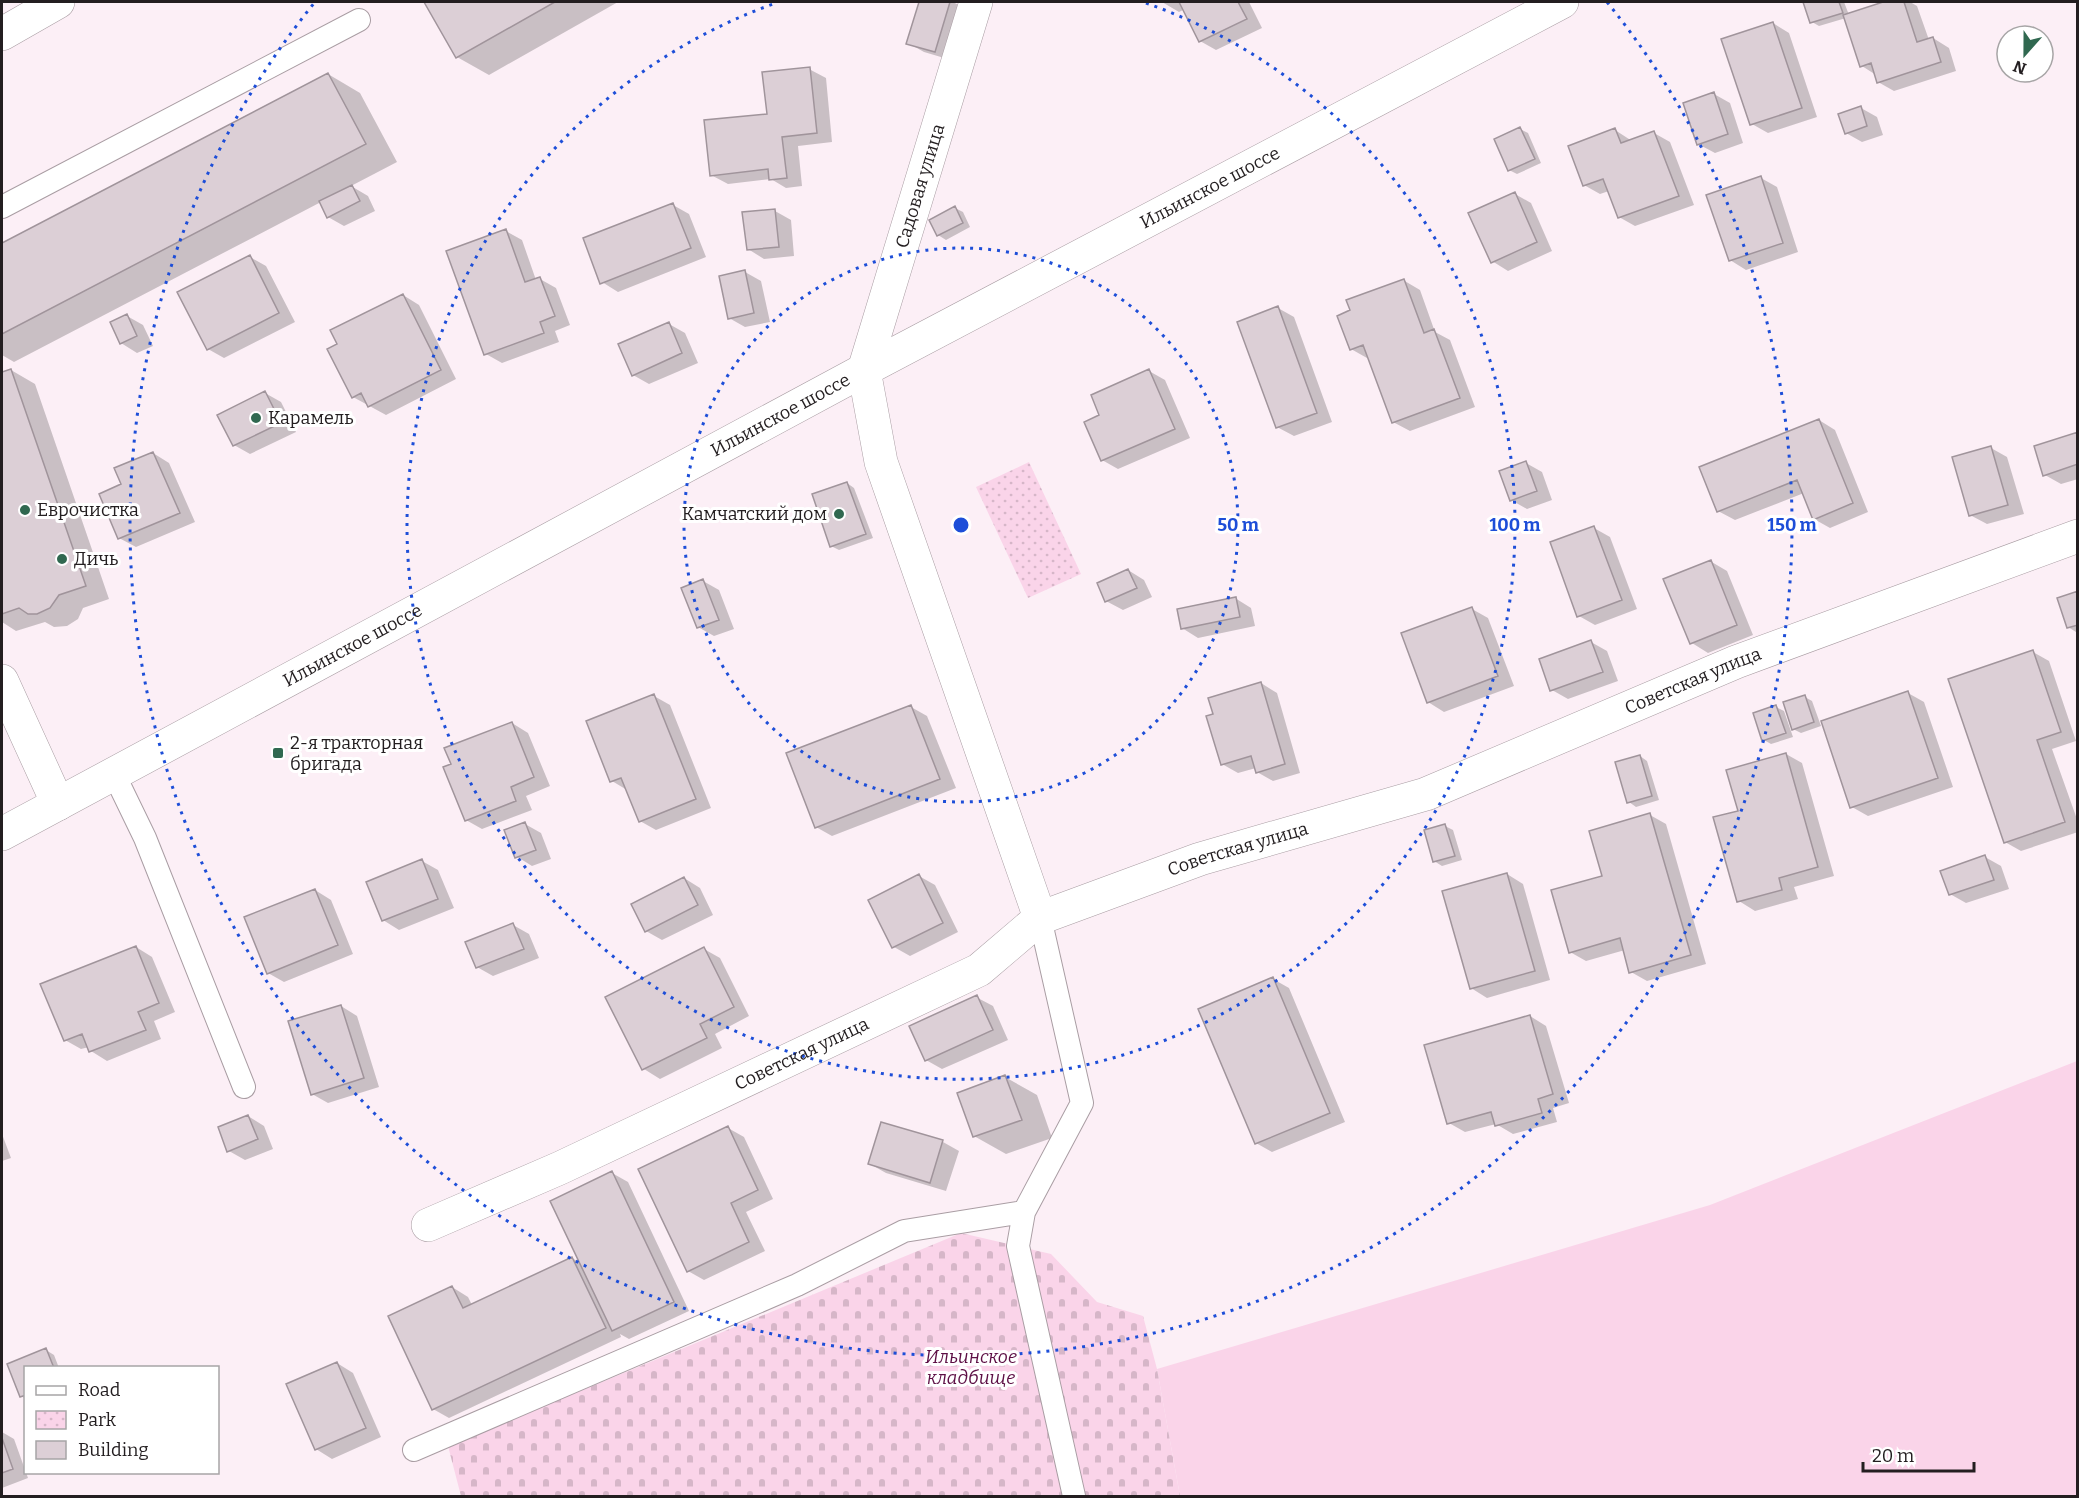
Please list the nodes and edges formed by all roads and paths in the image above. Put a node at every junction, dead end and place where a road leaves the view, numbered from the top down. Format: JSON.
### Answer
{"nodes":[{"id":1,"x":58,"y":2,"type":"edge"},
{"id":2,"x":976,"y":2,"type":"edge"},
{"id":3,"x":1562,"y":2,"type":"edge"},
{"id":4,"x":359,"y":20,"type":"dead end"},
{"id":5,"x":2,"y":34,"type":"edge"},
{"id":6,"x":2,"y":207,"type":"edge"},
{"id":7,"x":864,"y":370,"type":"junction"},
{"id":8,"x":2078,"y":536,"type":"edge"},
{"id":9,"x":2,"y":681,"type":"edge"},
{"id":10,"x":10,"y":720,"type":"edge"},
{"id":11,"x":114,"y":774,"type":"junction"},
{"id":12,"x":58,"y":804,"type":"junction"},
{"id":13,"x":2,"y":834,"type":"edge"},
{"id":14,"x":1040,"y":918,"type":"junction"},
{"id":15,"x":244,"y":1088,"type":"dead end"},
{"id":16,"x":1024,"y":1212,"type":"junction"},
{"id":17,"x":428,"y":1225,"type":"dead end"},
{"id":18,"x":414,"y":1450,"type":"dead end"},
{"id":19,"x":1074,"y":1497,"type":"edge"}],
"edges":[{"from":1,"to":5,"type":"street"},
{"from":2,"to":7,"type":"street","name":"Садовая улица"},
{"from":3,"to":7,"type":"street","name":"Ильинское шоссе"},
{"from":4,"to":6,"type":"lane"},
{"from":7,"to":11,"type":"street","name":"Ильинское шоссе"},
{"from":7,"to":14,"type":"street"},
{"from":8,"to":14,"type":"street","name":"Советская улица"},
{"from":9,"to":10,"type":"street"},
{"from":10,"to":12,"type":"street"},
{"from":11,"to":12,"type":"street","name":"Ильинское шоссе"},
{"from":11,"to":15,"type":"lane"},
{"from":12,"to":13,"type":"street","name":"Ильинское шоссе"},
{"from":14,"to":16,"type":"lane"},
{"from":14,"to":17,"type":"street","name":"Советская улица"},
{"from":16,"to":18,"type":"lane"},
{"from":16,"to":19,"type":"lane"}]}
